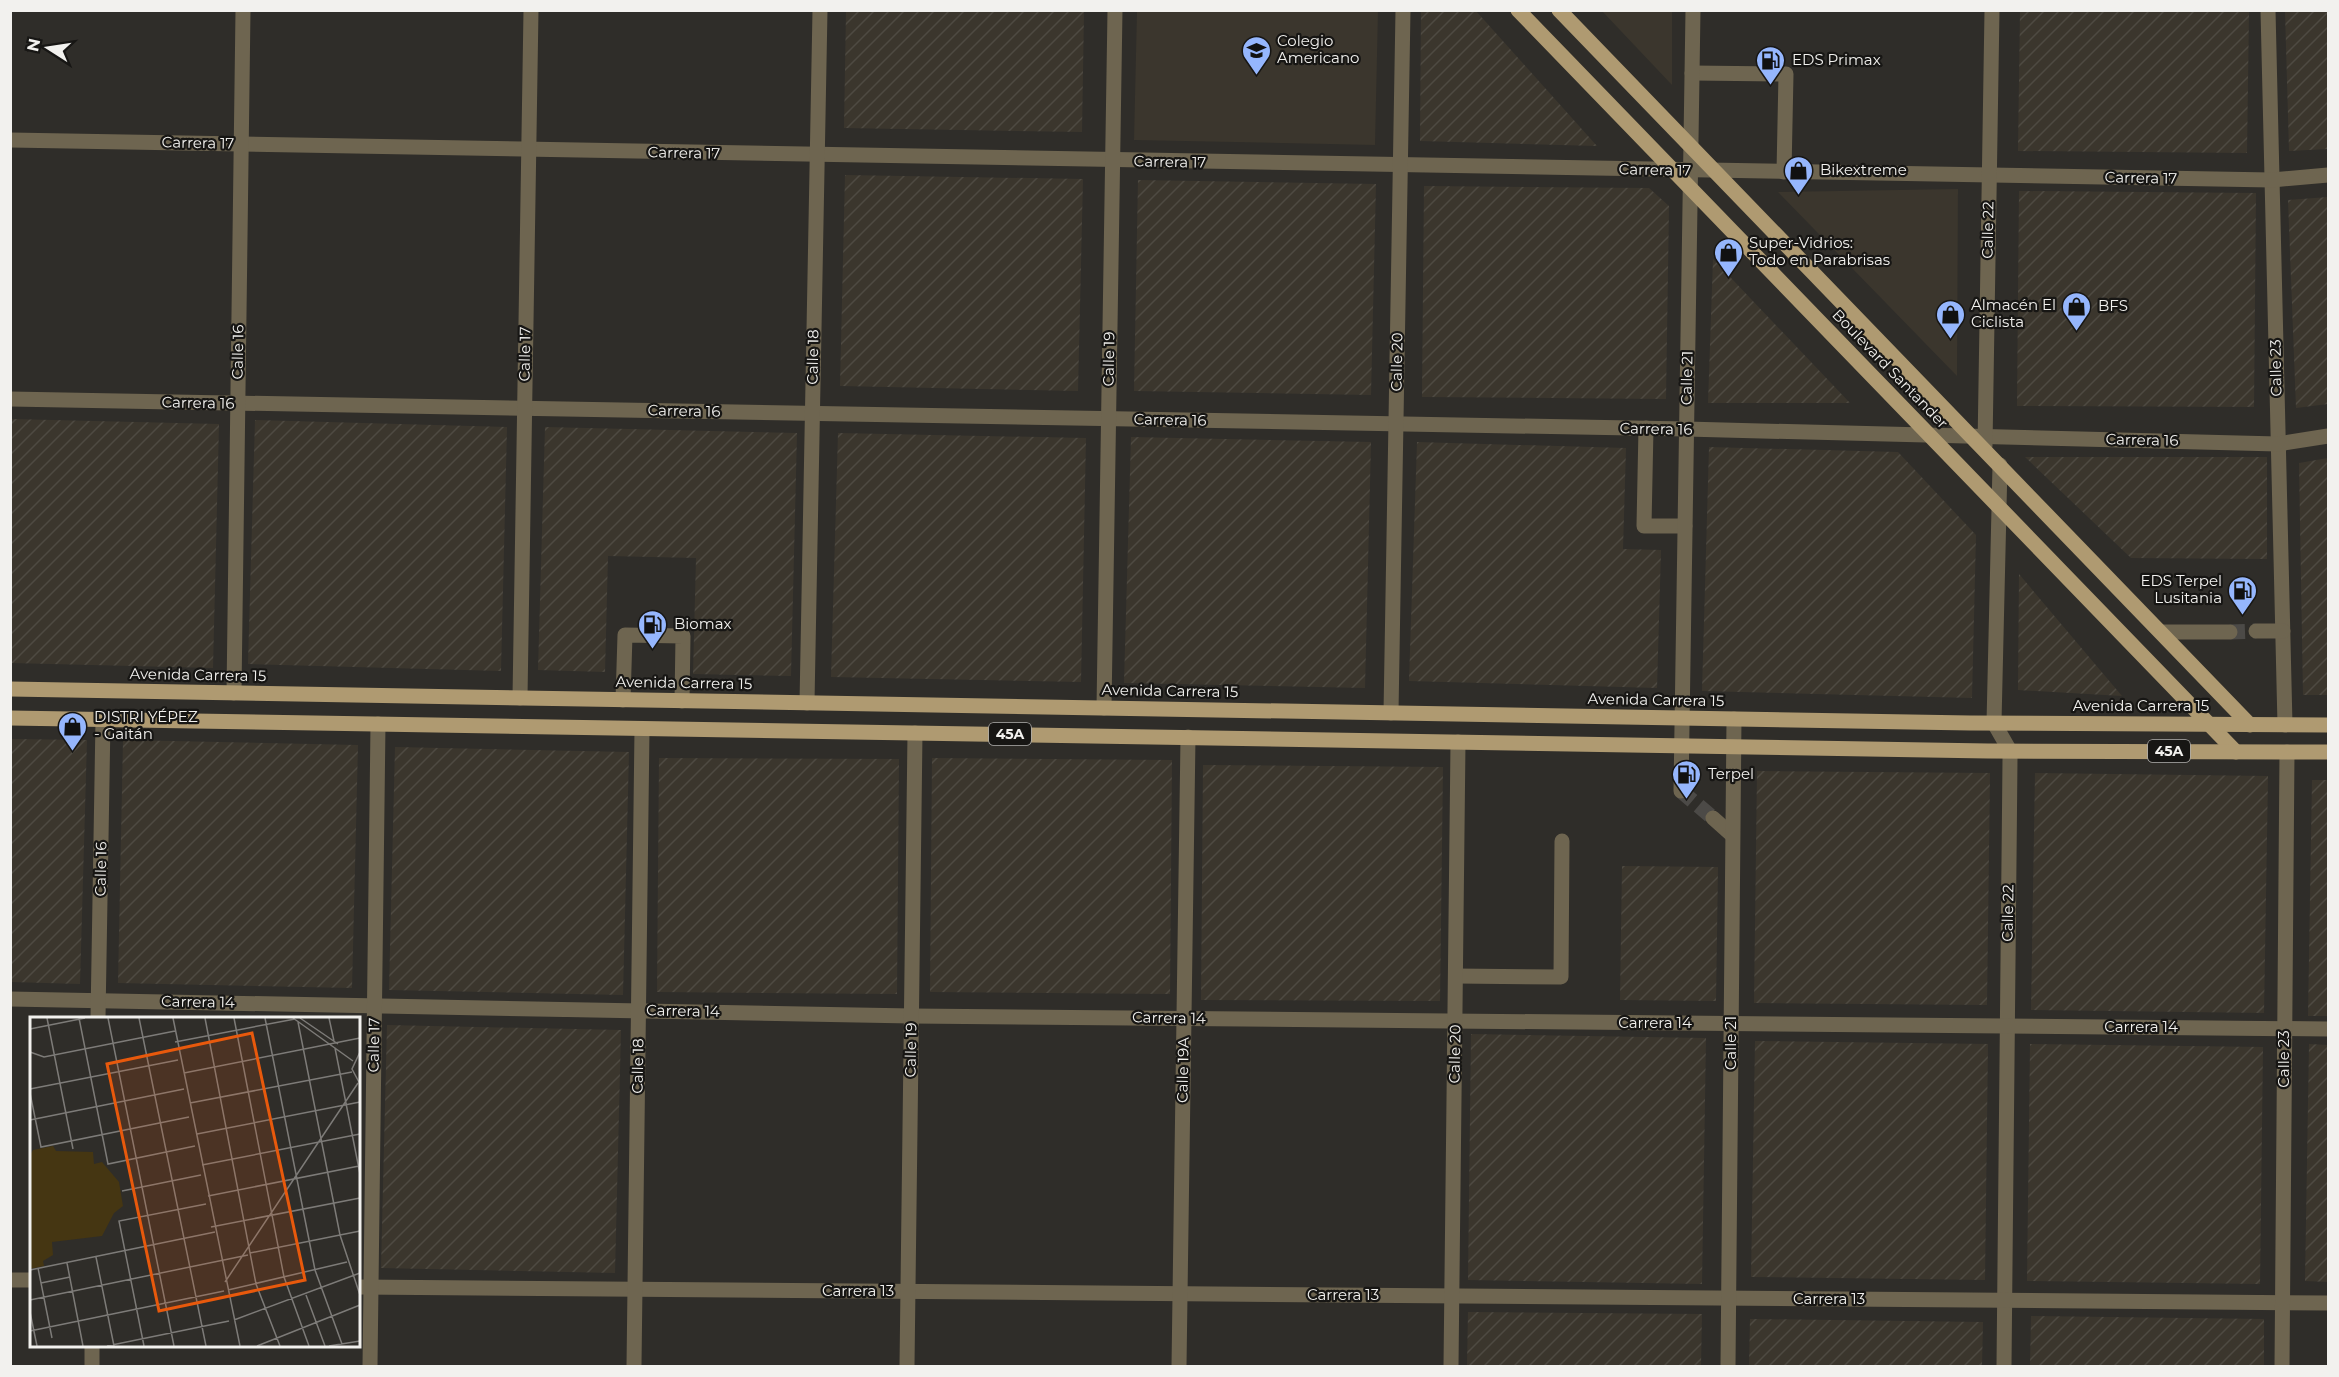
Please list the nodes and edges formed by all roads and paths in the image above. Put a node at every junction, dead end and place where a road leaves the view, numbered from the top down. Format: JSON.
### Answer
{"nodes":[{"id":1,"x":243,"y":10,"type":"edge"},
{"id":2,"x":531,"y":10,"type":"edge"},
{"id":3,"x":820,"y":10,"type":"edge"},
{"id":4,"x":1115,"y":10,"type":"edge"},
{"id":5,"x":1403,"y":10,"type":"edge"},
{"id":6,"x":1518,"y":10,"type":"edge"},
{"id":7,"x":1559,"y":10,"type":"edge"},
{"id":8,"x":1693,"y":10,"type":"edge"},
{"id":9,"x":1992,"y":10,"type":"edge"},
{"id":10,"x":2268,"y":10,"type":"edge"},
{"id":11,"x":1692,"y":73,"type":"junction"},
{"id":12,"x":10,"y":140,"type":"edge"},
{"id":13,"x":241,"y":144,"type":"junction"},
{"id":14,"x":1691,"y":147,"type":"junction"},
{"id":15,"x":529,"y":150,"type":"junction"},
{"id":16,"x":817,"y":155,"type":"junction"},
{"id":17,"x":1112,"y":161,"type":"junction"},
{"id":18,"x":1400,"y":165,"type":"junction"},
{"id":19,"x":1672,"y":170,"type":"junction"},
{"id":20,"x":1691,"y":170,"type":"junction"},
{"id":21,"x":1714,"y":171,"type":"junction"},
{"id":22,"x":1784,"y":172,"type":"junction"},
{"id":23,"x":1989,"y":175,"type":"junction"},
{"id":24,"x":2328,"y":175,"type":"edge"},
{"id":25,"x":2272,"y":180,"type":"junction"},
{"id":26,"x":1690,"y":189,"type":"junction"},
{"id":27,"x":10,"y":399,"type":"edge"},
{"id":28,"x":238,"y":404,"type":"junction"},
{"id":29,"x":525,"y":409,"type":"junction"},
{"id":30,"x":812,"y":414,"type":"junction"},
{"id":31,"x":1108,"y":419,"type":"junction"},
{"id":32,"x":1396,"y":424,"type":"junction"},
{"id":33,"x":1646,"y":428,"type":"junction"},
{"id":34,"x":1686,"y":429,"type":"junction"},
{"id":35,"x":1929,"y":435,"type":"junction"},
{"id":36,"x":2328,"y":436,"type":"edge"},
{"id":37,"x":1981,"y":441,"type":"junction"},
{"id":38,"x":2278,"y":444,"type":"junction"},
{"id":39,"x":2000,"y":465,"type":"junction"},
{"id":40,"x":1999,"y":507,"type":"junction"},
{"id":41,"x":1685,"y":526,"type":"junction"},
{"id":42,"x":2283,"y":631,"type":"junction"},
{"id":43,"x":2161,"y":632,"type":"junction"},
{"id":44,"x":2230,"y":632,"type":"tunnel mouth"},
{"id":45,"x":2256,"y":632,"type":"tunnel mouth"},
{"id":46,"x":10,"y":689,"type":"edge"},
{"id":47,"x":234,"y":693,"type":"junction"},
{"id":48,"x":520,"y":698,"type":"junction"},
{"id":49,"x":623,"y":700,"type":"junction"},
{"id":50,"x":682,"y":701,"type":"junction"},
{"id":51,"x":807,"y":703,"type":"junction"},
{"id":52,"x":1104,"y":708,"type":"junction"},
{"id":53,"x":1391,"y":713,"type":"junction"},
{"id":54,"x":10,"y":718,"type":"edge"},
{"id":55,"x":1682,"y":718,"type":"junction"},
{"id":56,"x":1734,"y":719,"type":"junction"},
{"id":57,"x":103,"y":720,"type":"junction"},
{"id":58,"x":1994,"y":723,"type":"junction"},
{"id":59,"x":378,"y":724,"type":"junction"},
{"id":60,"x":2210,"y":725,"type":"junction"},
{"id":61,"x":2250,"y":725,"type":"junction"},
{"id":62,"x":2285,"y":725,"type":"junction"},
{"id":63,"x":2328,"y":725,"type":"edge"},
{"id":64,"x":642,"y":729,"type":"junction"},
{"id":65,"x":915,"y":733,"type":"junction"},
{"id":66,"x":1188,"y":737,"type":"junction"},
{"id":67,"x":1458,"y":742,"type":"junction"},
{"id":68,"x":1681,"y":746,"type":"junction"},
{"id":69,"x":1733,"y":747,"type":"junction"},
{"id":70,"x":2010,"y":751,"type":"junction"},
{"id":71,"x":2236,"y":752,"type":"junction"},
{"id":72,"x":2287,"y":752,"type":"junction"},
{"id":73,"x":2328,"y":752,"type":"edge"},
{"id":74,"x":1681,"y":791,"type":"dead end"},
{"id":75,"x":1713,"y":818,"type":"tunnel mouth"},
{"id":76,"x":1732,"y":835,"type":"junction"},
{"id":77,"x":1562,"y":841,"type":"dead end"},
{"id":78,"x":1456,"y":976,"type":"junction"},
{"id":79,"x":10,"y":999,"type":"edge"},
{"id":80,"x":98,"y":1001,"type":"junction"},
{"id":81,"x":374,"y":1006,"type":"junction"},
{"id":82,"x":639,"y":1011,"type":"junction"},
{"id":83,"x":912,"y":1016,"type":"junction"},
{"id":84,"x":98,"y":1017,"type":"edge"},
{"id":85,"x":1184,"y":1018,"type":"junction"},
{"id":86,"x":1455,"y":1021,"type":"junction"},
{"id":87,"x":1731,"y":1023,"type":"junction"},
{"id":88,"x":2007,"y":1026,"type":"junction"},
{"id":89,"x":2285,"y":1029,"type":"junction"},
{"id":90,"x":2328,"y":1029,"type":"edge"},
{"id":91,"x":10,"y":1280,"type":"edge"},
{"id":92,"x":30,"y":1280,"type":"edge"},
{"id":93,"x":365,"y":1287,"type":"edge"},
{"id":94,"x":635,"y":1289,"type":"junction"},
{"id":95,"x":908,"y":1291,"type":"junction"},
{"id":96,"x":1180,"y":1294,"type":"junction"},
{"id":97,"x":1452,"y":1296,"type":"junction"},
{"id":98,"x":1729,"y":1298,"type":"junction"},
{"id":99,"x":2005,"y":1301,"type":"junction"},
{"id":100,"x":2283,"y":1303,"type":"junction"},
{"id":101,"x":2328,"y":1303,"type":"edge"},
{"id":102,"x":92,"y":1347,"type":"edge"},
{"id":103,"x":92,"y":1366,"type":"edge"},
{"id":104,"x":370,"y":1366,"type":"edge"},
{"id":105,"x":634,"y":1366,"type":"edge"},
{"id":106,"x":908,"y":1366,"type":"edge"},
{"id":107,"x":1179,"y":1366,"type":"edge"},
{"id":108,"x":1451,"y":1366,"type":"edge"},
{"id":109,"x":1728,"y":1366,"type":"edge"},
{"id":110,"x":2004,"y":1366,"type":"edge"},
{"id":111,"x":2282,"y":1366,"type":"edge"}],
"edges":[{"from":1,"to":13,"type":"street","name":"Calle 16"},
{"from":2,"to":15,"type":"street","name":"Calle 17"},
{"from":3,"to":16,"type":"street","name":"Calle 18"},
{"from":4,"to":17,"type":"street","name":"Calle 19"},
{"from":5,"to":18,"type":"street","name":"Calle 20"},
{"from":6,"to":19,"type":"main road","name":"Boulevard Santander"},
{"from":7,"to":14,"type":"main road","name":"Boulevard Santander"},
{"from":8,"to":11,"type":"street","name":"Calle 21"},
{"from":9,"to":23,"type":"street","name":"Calle 22"},
{"from":10,"to":25,"type":"street","name":"Calle 23"},
{"from":11,"to":14,"type":"street","name":"Calle 21"},
{"from":11,"to":22,"type":"street"},
{"from":12,"to":13,"type":"street","name":"Carrera 17"},
{"from":13,"to":15,"type":"street","name":"Carrera 17"},
{"from":13,"to":28,"type":"street","name":"Calle 16"},
{"from":14,"to":20,"type":"street","name":"Calle 21"},
{"from":14,"to":21,"type":"main road","name":"Boulevard Santander"},
{"from":15,"to":16,"type":"street","name":"Carrera 17"},
{"from":15,"to":29,"type":"street","name":"Calle 17"},
{"from":16,"to":17,"type":"street","name":"Carrera 17"},
{"from":16,"to":30,"type":"street","name":"Calle 18"},
{"from":17,"to":18,"type":"street","name":"Carrera 17"},
{"from":17,"to":31,"type":"street","name":"Calle 19"},
{"from":18,"to":19,"type":"street","name":"Carrera 17"},
{"from":18,"to":32,"type":"street","name":"Calle 20"},
{"from":19,"to":20,"type":"street","name":"Carrera 17"},
{"from":19,"to":26,"type":"main road","name":"Boulevard Santander"},
{"from":20,"to":21,"type":"street","name":"Carrera 17"},
{"from":20,"to":26,"type":"street","name":"Calle 21"},
{"from":21,"to":22,"type":"street","name":"Carrera 17"},
{"from":21,"to":37,"type":"main road","name":"Boulevard Santander"},
{"from":22,"to":23,"type":"street","name":"Carrera 17"},
{"from":23,"to":25,"type":"street","name":"Carrera 17"},
{"from":23,"to":37,"type":"street","name":"Calle 22"},
{"from":24,"to":25,"type":"street","name":"Carrera 17"},
{"from":25,"to":38,"type":"street","name":"Calle 23"},
{"from":26,"to":34,"type":"street","name":"Calle 21"},
{"from":26,"to":35,"type":"main road","name":"Boulevard Santander"},
{"from":27,"to":28,"type":"street","name":"Carrera 16"},
{"from":28,"to":29,"type":"street","name":"Carrera 16"},
{"from":28,"to":47,"type":"street","name":"Calle 16"},
{"from":29,"to":30,"type":"street","name":"Carrera 16"},
{"from":29,"to":48,"type":"street","name":"Calle 17"},
{"from":30,"to":31,"type":"street","name":"Carrera 16"},
{"from":30,"to":51,"type":"street","name":"Calle 18"},
{"from":31,"to":32,"type":"street","name":"Carrera 16"},
{"from":31,"to":52,"type":"street","name":"Calle 19"},
{"from":32,"to":33,"type":"street","name":"Carrera 16"},
{"from":32,"to":53,"type":"street","name":"Calle 20"},
{"from":33,"to":34,"type":"street","name":"Carrera 16"},
{"from":33,"to":41,"type":"street"},
{"from":34,"to":35,"type":"street","name":"Carrera 16"},
{"from":34,"to":41,"type":"street","name":"Calle 21"},
{"from":35,"to":37,"type":"street","name":"Carrera 16"},
{"from":35,"to":40,"type":"main road","name":"Boulevard Santander"},
{"from":36,"to":38,"type":"street","name":"Carrera 16"},
{"from":37,"to":38,"type":"street","name":"Carrera 16"},
{"from":37,"to":39,"type":"main road","name":"Boulevard Santander"},
{"from":38,"to":42,"type":"street","name":"Calle 23"},
{"from":39,"to":40,"type":"street"},
{"from":39,"to":43,"type":"main road","name":"Boulevard Santander"},
{"from":40,"to":58,"type":"street"},
{"from":40,"to":60,"type":"main road","name":"Boulevard Santander"},
{"from":41,"to":55,"type":"street","name":"Calle 21"},
{"from":42,"to":45,"type":"street"},
{"from":42,"to":62,"type":"street","name":"Calle 23"},
{"from":43,"to":44,"type":"street"},
{"from":43,"to":61,"type":"main road","name":"Boulevard Santander"},
{"from":46,"to":47,"type":"main road","name":"Avenida Carrera 15","number":"45A"},
{"from":47,"to":48,"type":"main road","name":"Avenida Carrera 15","number":"45A"},
{"from":48,"to":49,"type":"main road","name":"Avenida Carrera 15","number":"45A"},
{"from":49,"to":50,"type":"main road","name":"Avenida Carrera 15","number":"45A"},
{"from":49,"to":50,"type":"street"},
{"from":50,"to":51,"type":"main road","name":"Avenida Carrera 15","number":"45A"},
{"from":51,"to":52,"type":"main road","name":"Avenida Carrera 15","number":"45A"},
{"from":52,"to":53,"type":"main road","name":"Avenida Carrera 15","number":"45A"},
{"from":53,"to":55,"type":"main road","name":"Avenida Carrera 15","number":"45A"},
{"from":54,"to":57,"type":"main road","number":"45A"},
{"from":55,"to":56,"type":"main road","name":"Avenida Carrera 15","number":"45A"},
{"from":55,"to":68,"type":"street","name":"Calle 21"},
{"from":56,"to":58,"type":"main road","name":"Avenida Carrera 15","number":"45A"},
{"from":56,"to":69,"type":"street","name":"Calle 21"},
{"from":57,"to":59,"type":"main road","number":"45A"},
{"from":57,"to":80,"type":"street","name":"Calle 16"},
{"from":58,"to":60,"type":"main road","name":"Avenida Carrera 15","number":"45A"},
{"from":58,"to":70,"type":"street"},
{"from":59,"to":64,"type":"main road","number":"45A"},
{"from":59,"to":81,"type":"street","name":"Calle 17"},
{"from":60,"to":61,"type":"main road","name":"Avenida Carrera 15","number":"45A"},
{"from":60,"to":71,"type":"main road","name":"Boulevard Santander"},
{"from":61,"to":62,"type":"main road","name":"Avenida Carrera 15","number":"45A"},
{"from":62,"to":63,"type":"main road","name":"Avenida Carrera 15","number":"45A"},
{"from":64,"to":65,"type":"main road","number":"45A"},
{"from":64,"to":82,"type":"street","name":"Calle 18"},
{"from":65,"to":66,"type":"main road","number":"45A"},
{"from":65,"to":83,"type":"street","name":"Calle 19"},
{"from":66,"to":67,"type":"main road","number":"45A"},
{"from":66,"to":85,"type":"street","name":"Calle 19A"},
{"from":67,"to":68,"type":"main road","number":"45A"},
{"from":67,"to":78,"type":"street","name":"Calle 20"},
{"from":68,"to":69,"type":"main road","number":"45A"},
{"from":68,"to":74,"type":"street","name":"Calle 21"},
{"from":69,"to":70,"type":"main road","number":"45A"},
{"from":69,"to":76,"type":"street","name":"Calle 21"},
{"from":70,"to":71,"type":"main road","number":"45A"},
{"from":70,"to":88,"type":"street","name":"Calle 22"},
{"from":71,"to":72,"type":"main road","number":"45A"},
{"from":72,"to":73,"type":"main road","number":"45A"},
{"from":72,"to":89,"type":"street","name":"Calle 23"},
{"from":75,"to":76,"type":"street"},
{"from":76,"to":87,"type":"street","name":"Calle 21"},
{"from":77,"to":78,"type":"street"},
{"from":78,"to":86,"type":"street","name":"Calle 20"},
{"from":79,"to":80,"type":"street","name":"Carrera 14"},
{"from":80,"to":81,"type":"street","name":"Carrera 14"},
{"from":80,"to":84,"type":"street","name":"Calle 16"},
{"from":81,"to":82,"type":"street","name":"Carrera 14"},
{"from":81,"to":93,"type":"street","name":"Calle 17"},
{"from":82,"to":83,"type":"street","name":"Carrera 14"},
{"from":82,"to":94,"type":"street","name":"Calle 18"},
{"from":83,"to":85,"type":"street","name":"Carrera 14"},
{"from":83,"to":95,"type":"street","name":"Calle 19"},
{"from":85,"to":86,"type":"street","name":"Carrera 14"},
{"from":85,"to":96,"type":"street","name":"Calle 19A"},
{"from":86,"to":87,"type":"street","name":"Carrera 14"},
{"from":86,"to":97,"type":"street","name":"Calle 20"},
{"from":87,"to":88,"type":"street","name":"Carrera 14"},
{"from":87,"to":98,"type":"street","name":"Calle 21"},
{"from":88,"to":89,"type":"street","name":"Carrera 14"},
{"from":88,"to":99,"type":"street","name":"Calle 22"},
{"from":89,"to":90,"type":"street","name":"Carrera 14"},
{"from":89,"to":100,"type":"street","name":"Calle 23"},
{"from":91,"to":92,"type":"street"},
{"from":93,"to":94,"type":"street","name":"Carrera 13"},
{"from":93,"to":104,"type":"street","name":"Calle 17"},
{"from":94,"to":95,"type":"street","name":"Carrera 13"},
{"from":94,"to":105,"type":"street","name":"Calle 18"},
{"from":95,"to":96,"type":"street","name":"Carrera 13"},
{"from":95,"to":106,"type":"street","name":"Calle 19"},
{"from":96,"to":97,"type":"street","name":"Carrera 13"},
{"from":96,"to":107,"type":"street","name":"Calle 19A"},
{"from":97,"to":98,"type":"street","name":"Carrera 13"},
{"from":97,"to":108,"type":"street","name":"Calle 20"},
{"from":98,"to":99,"type":"street","name":"Carrera 13"},
{"from":98,"to":109,"type":"street","name":"Calle 21"},
{"from":99,"to":100,"type":"street","name":"Carrera 13"},
{"from":99,"to":110,"type":"street","name":"Calle 22"},
{"from":100,"to":101,"type":"street","name":"Carrera 13"},
{"from":100,"to":111,"type":"street","name":"Calle 23"},
{"from":102,"to":103,"type":"street"}]}
